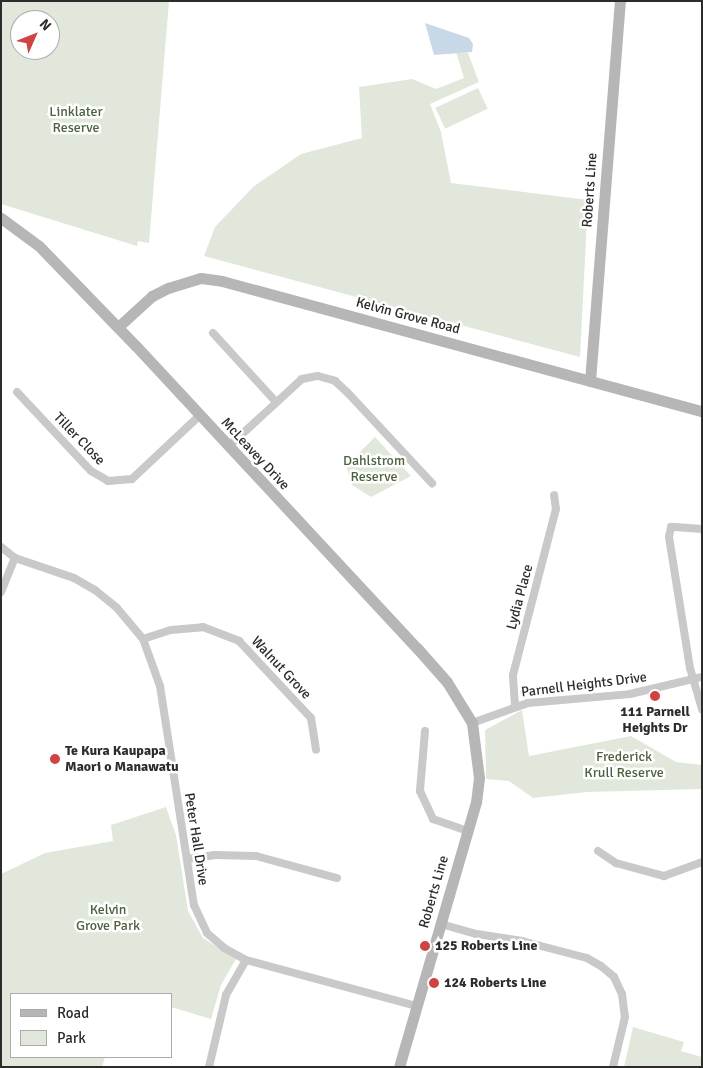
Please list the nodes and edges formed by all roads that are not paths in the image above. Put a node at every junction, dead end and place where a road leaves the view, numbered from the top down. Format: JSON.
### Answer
{"nodes":[{"id":1,"x":620,"y":1,"type":"edge"},
{"id":2,"x":1,"y":218,"type":"edge"},
{"id":3,"x":118,"y":327,"type":"junction"},
{"id":4,"x":213,"y":333,"type":"dead end"},
{"id":5,"x":590,"y":381,"type":"junction"},
{"id":6,"x":17,"y":392,"type":"dead end"},
{"id":7,"x":276,"y":402,"type":"junction"},
{"id":8,"x":702,"y":411,"type":"edge"},
{"id":9,"x":199,"y":416,"type":"junction"},
{"id":10,"x":228,"y":447,"type":"junction"},
{"id":11,"x":432,"y":483,"type":"dead end"},
{"id":12,"x":554,"y":495,"type":"dead end"},
{"id":13,"x":702,"y":529,"type":"edge"},
{"id":14,"x":1,"y":547,"type":"edge"},
{"id":15,"x":15,"y":558,"type":"junction"},
{"id":16,"x":1,"y":592,"type":"edge"},
{"id":17,"x":142,"y":639,"type":"junction"},
{"id":18,"x":698,"y":678,"type":"edge"},
{"id":19,"x":515,"y":705,"type":"junction"},
{"id":20,"x":702,"y":709,"type":"edge"},
{"id":21,"x":472,"y":723,"type":"junction"},
{"id":22,"x":425,"y":731,"type":"dead end"},
{"id":23,"x":316,"y":750,"type":"dead end"},
{"id":24,"x":467,"y":830,"type":"junction"},
{"id":25,"x":598,"y":851,"type":"dead end"},
{"id":26,"x":187,"y":860,"type":"junction"},
{"id":27,"x":702,"y":862,"type":"edge"},
{"id":28,"x":337,"y":878,"type":"dead end"},
{"id":29,"x":441,"y":924,"type":"junction"},
{"id":30,"x":246,"y":960,"type":"junction"},
{"id":31,"x":417,"y":1006,"type":"junction"},
{"id":32,"x":209,"y":1067,"type":"edge"},
{"id":33,"x":399,"y":1067,"type":"edge"},
{"id":34,"x":613,"y":1067,"type":"edge"}],
"edges":[{"from":1,"to":5,"type":"main road","name":"Roberts Line"},
{"from":2,"to":3,"type":"main road","name":"McLeavey Drive"},
{"from":3,"to":5,"type":"main road","name":"Kelvin Grove Road"},
{"from":3,"to":9,"type":"main road","name":"McLeavey Drive"},
{"from":4,"to":7,"type":"street"},
{"from":5,"to":8,"type":"main road","name":"Kelvin Grove Road"},
{"from":6,"to":9,"type":"street","name":"Tiller Close"},
{"from":7,"to":10,"type":"street"},
{"from":7,"to":11,"type":"street"},
{"from":9,"to":10,"type":"main road","name":"McLeavey Drive"},
{"from":10,"to":21,"type":"main road","name":"McLeavey Drive"},
{"from":12,"to":19,"type":"street","name":"Lydia Place"},
{"from":13,"to":18,"type":"street"},
{"from":14,"to":15,"type":"street","name":"Peter Hall Drive"},
{"from":15,"to":16,"type":"street"},
{"from":15,"to":17,"type":"street","name":"Peter Hall Drive"},
{"from":17,"to":23,"type":"street","name":"Walnut Grove"},
{"from":17,"to":26,"type":"street","name":"Peter Hall Drive"},
{"from":18,"to":19,"type":"street","name":"Parnell Heights Drive"},
{"from":18,"to":20,"type":"street"},
{"from":19,"to":21,"type":"street","name":"Parnell Heights Drive"},
{"from":21,"to":24,"type":"main road","name":"Roberts Line"},
{"from":22,"to":24,"type":"street"},
{"from":24,"to":29,"type":"main road","name":"Roberts Line"},
{"from":25,"to":27,"type":"street"},
{"from":26,"to":28,"type":"street"},
{"from":26,"to":30,"type":"street","name":"Peter Hall Drive"},
{"from":29,"to":31,"type":"main road","name":"Roberts Line"},
{"from":29,"to":34,"type":"street"},
{"from":30,"to":31,"type":"street","name":"Peter Hall Drive"},
{"from":30,"to":32,"type":"street"},
{"from":31,"to":33,"type":"main road","name":"Roberts Line"}]}
